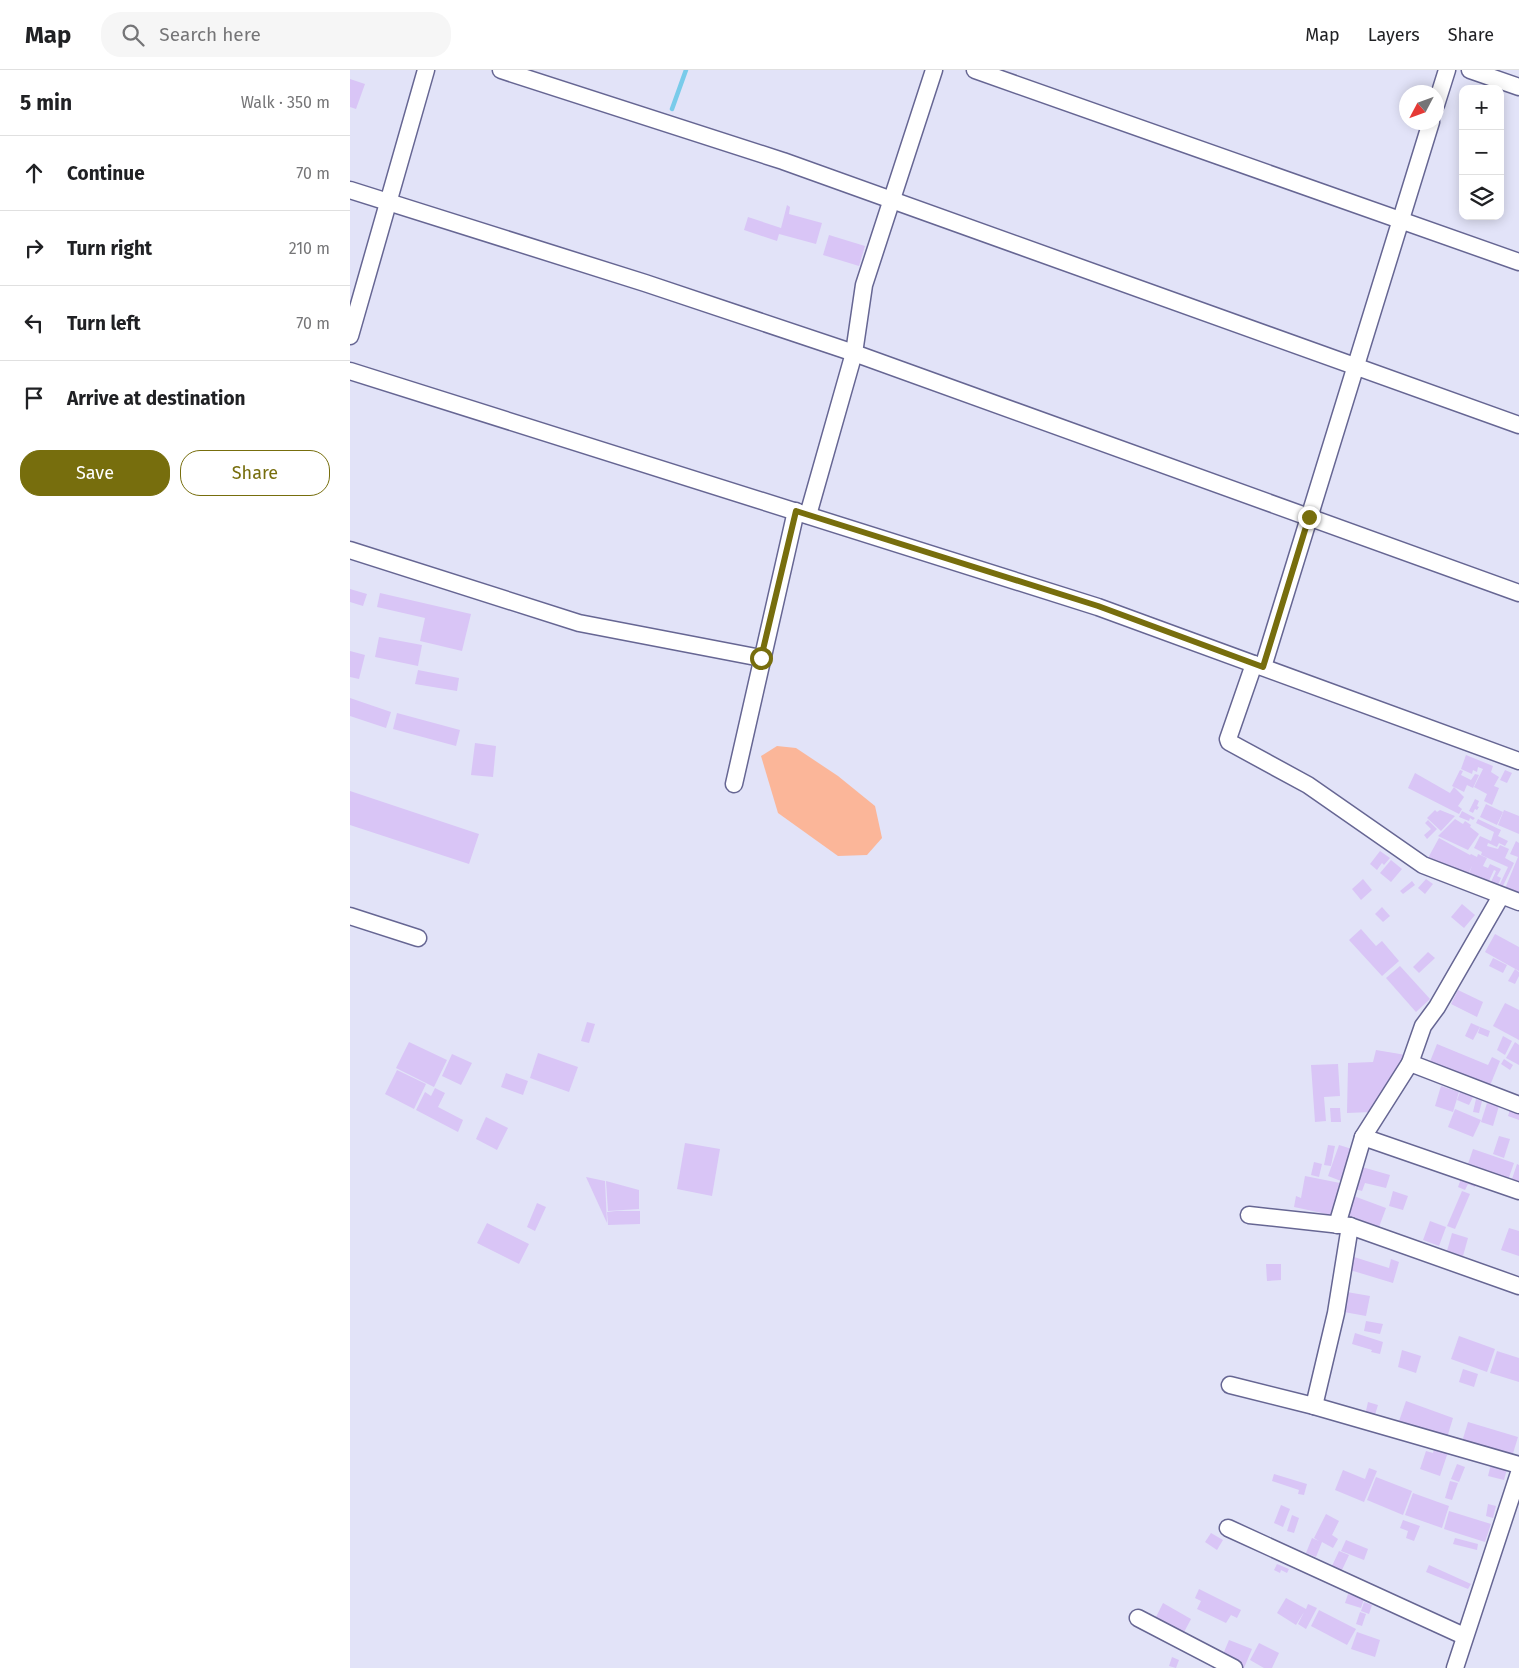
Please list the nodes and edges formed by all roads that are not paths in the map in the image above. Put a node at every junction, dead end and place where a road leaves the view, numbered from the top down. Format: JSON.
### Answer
{"nodes":[{"id":1,"x":426,"y":70,"type":"edge"},
{"id":2,"x":501,"y":70,"type":"edge"},
{"id":3,"x":934,"y":70,"type":"edge"},
{"id":4,"x":975,"y":70,"type":"edge"},
{"id":5,"x":1447,"y":70,"type":"edge"},
{"id":6,"x":1470,"y":70,"type":"edge"},
{"id":7,"x":1442,"y":85,"type":"edge"},
{"id":8,"x":1519,"y":87,"type":"edge"},
{"id":9,"x":1429,"y":130,"type":"edge"},
{"id":10,"x":350,"y":190,"type":"edge"},
{"id":11,"x":892,"y":200,"type":"junction"},
{"id":12,"x":387,"y":202,"type":"junction"},
{"id":13,"x":1401,"y":220,"type":"junction"},
{"id":14,"x":1519,"y":262,"type":"edge"},
{"id":15,"x":350,"y":336,"type":"edge"},
{"id":16,"x":854,"y":352,"type":"junction"},
{"id":17,"x":1356,"y":366,"type":"junction"},
{"id":18,"x":350,"y":370,"type":"edge"},
{"id":19,"x":1519,"y":425,"type":"edge"},
{"id":20,"x":802,"y":513,"type":"junction"},
{"id":21,"x":1309,"y":517,"type":"junction"},
{"id":22,"x":350,"y":550,"type":"edge"},
{"id":23,"x":1519,"y":593,"type":"edge"},
{"id":24,"x":761,"y":658,"type":"junction"},
{"id":25,"x":1259,"y":665,"type":"junction"},
{"id":26,"x":1519,"y":760,"type":"edge"},
{"id":27,"x":734,"y":784,"type":"dead end"},
{"id":28,"x":1501,"y":896,"type":"junction"},
{"id":29,"x":1519,"y":902,"type":"edge"},
{"id":30,"x":350,"y":916,"type":"edge"},
{"id":31,"x":418,"y":938,"type":"dead end"},
{"id":32,"x":1410,"y":1063,"type":"junction"},
{"id":33,"x":1519,"y":1104,"type":"edge"},
{"id":34,"x":1363,"y":1137,"type":"junction"},
{"id":35,"x":1519,"y":1190,"type":"edge"},
{"id":36,"x":1249,"y":1215,"type":"dead end"},
{"id":37,"x":1344,"y":1225,"type":"junction"},
{"id":38,"x":1519,"y":1286,"type":"edge"},
{"id":39,"x":1230,"y":1385,"type":"dead end"},
{"id":40,"x":1314,"y":1406,"type":"junction"},
{"id":41,"x":1519,"y":1465,"type":"edge"},
{"id":42,"x":1519,"y":1473,"type":"edge"},
{"id":43,"x":1228,"y":1528,"type":"dead end"},
{"id":44,"x":1138,"y":1618,"type":"dead end"},
{"id":45,"x":1464,"y":1636,"type":"junction"},
{"id":46,"x":1234,"y":1668,"type":"edge"},
{"id":47,"x":1454,"y":1668,"type":"edge"}],
"edges":[{"from":1,"to":12,"type":"street"},
{"from":2,"to":11,"type":"street"},
{"from":3,"to":11,"type":"street"},
{"from":4,"to":13,"type":"street"},
{"from":5,"to":7,"type":"street"},
{"from":6,"to":8,"type":"street"},
{"from":9,"to":13,"type":"street"},
{"from":10,"to":12,"type":"street"},
{"from":11,"to":16,"type":"street"},
{"from":11,"to":17,"type":"street"},
{"from":12,"to":15,"type":"street"},
{"from":12,"to":16,"type":"street"},
{"from":13,"to":14,"type":"street"},
{"from":13,"to":17,"type":"street"},
{"from":16,"to":20,"type":"street"},
{"from":16,"to":21,"type":"street"},
{"from":17,"to":19,"type":"street"},
{"from":17,"to":21,"type":"street"},
{"from":18,"to":20,"type":"street"},
{"from":20,"to":24,"type":"street"},
{"from":20,"to":25,"type":"street"},
{"from":21,"to":23,"type":"street"},
{"from":21,"to":25,"type":"street"},
{"from":22,"to":24,"type":"street"},
{"from":24,"to":27,"type":"street"},
{"from":25,"to":26,"type":"street"},
{"from":25,"to":28,"type":"street"},
{"from":28,"to":29,"type":"street"},
{"from":28,"to":32,"type":"street"},
{"from":30,"to":31,"type":"street"},
{"from":32,"to":33,"type":"street"},
{"from":32,"to":34,"type":"street"},
{"from":34,"to":35,"type":"street"},
{"from":34,"to":37,"type":"street"},
{"from":36,"to":37,"type":"street"},
{"from":37,"to":38,"type":"street"},
{"from":37,"to":40,"type":"street"},
{"from":39,"to":40,"type":"street"},
{"from":40,"to":41,"type":"street"},
{"from":42,"to":45,"type":"street"},
{"from":43,"to":45,"type":"street"},
{"from":44,"to":46,"type":"street"},
{"from":45,"to":47,"type":"street"}]}
